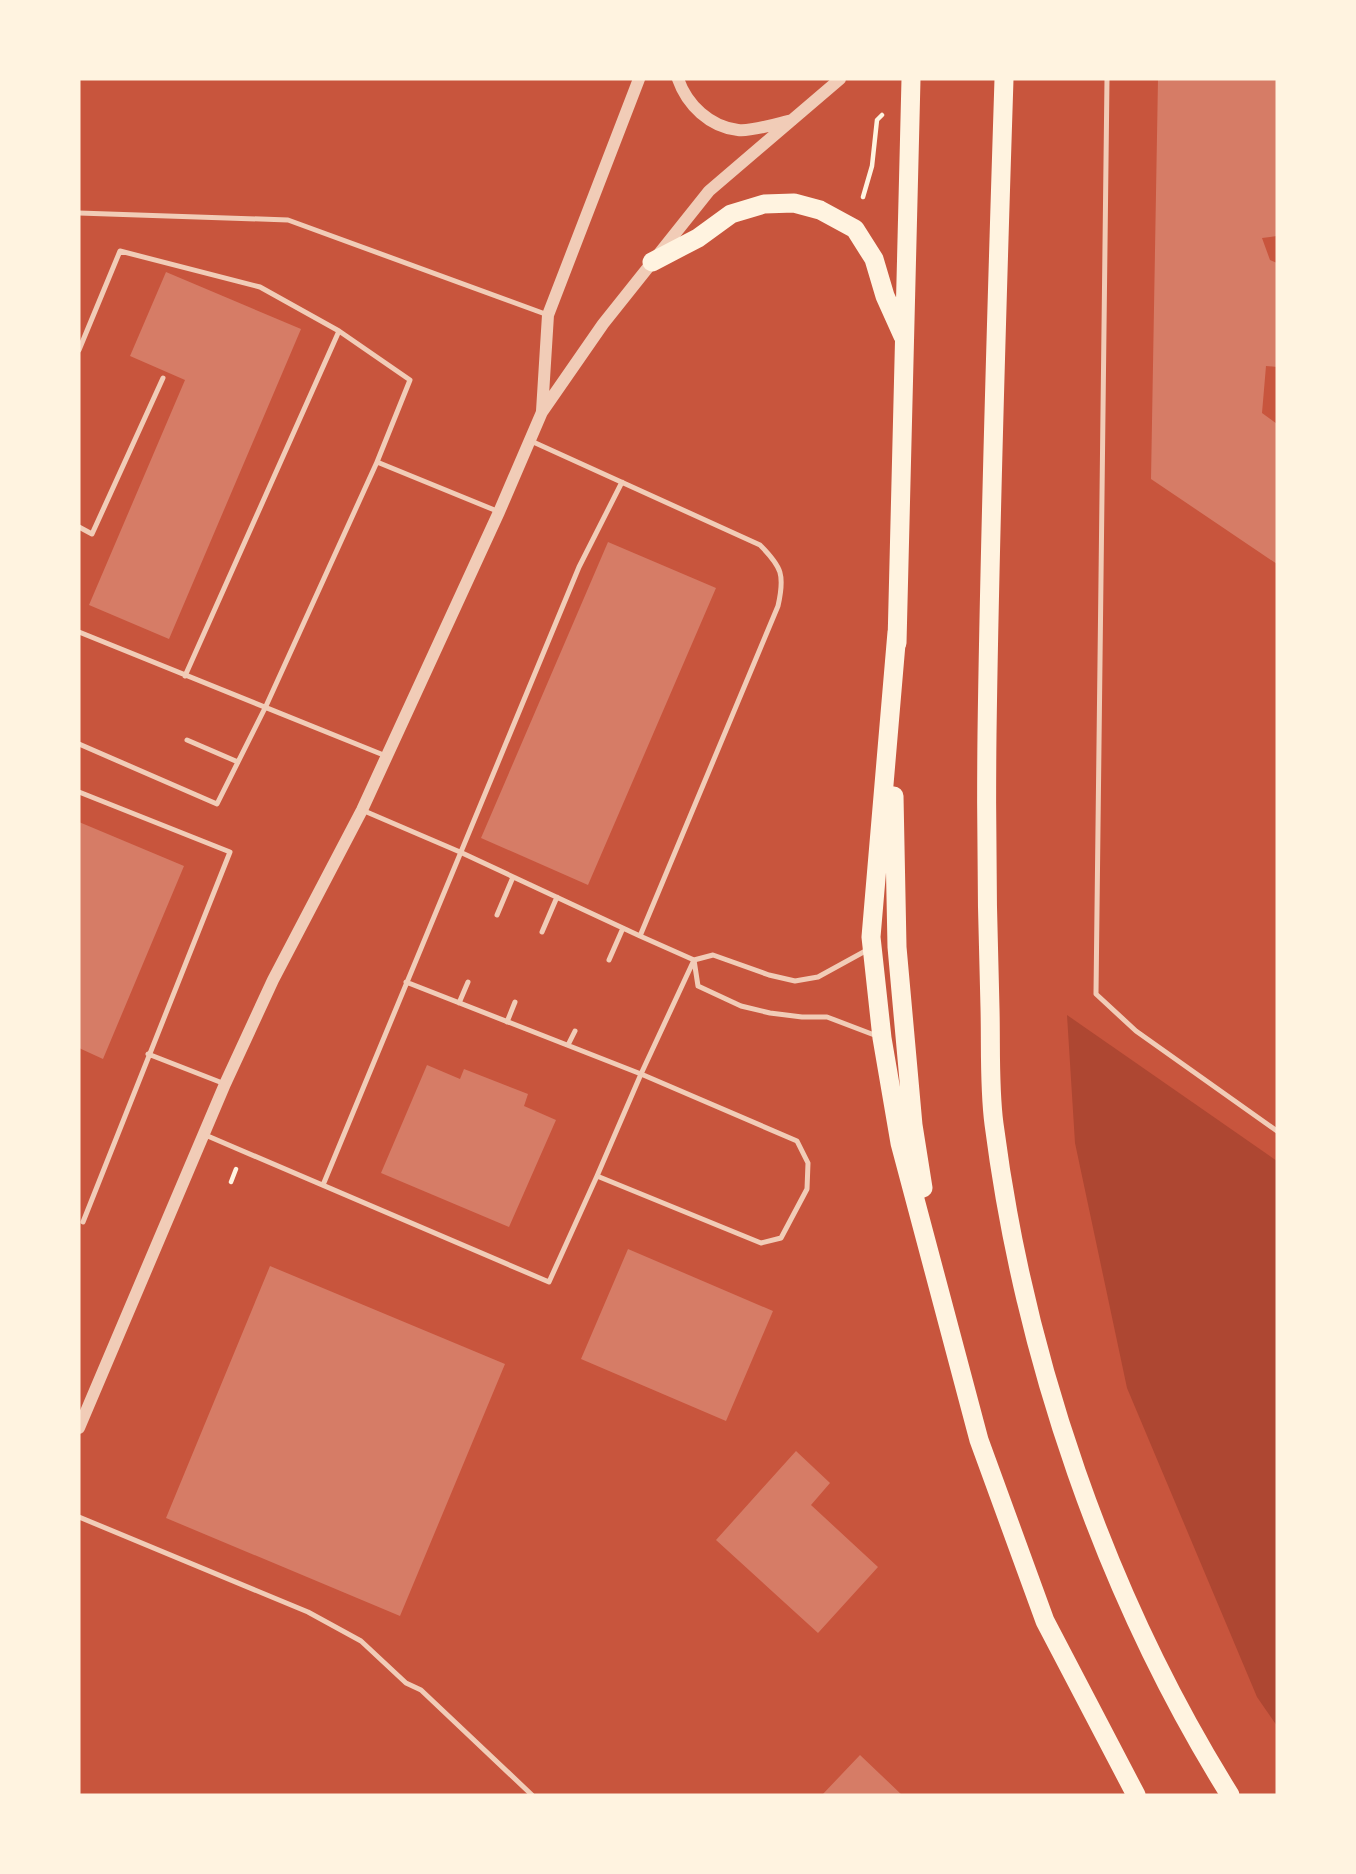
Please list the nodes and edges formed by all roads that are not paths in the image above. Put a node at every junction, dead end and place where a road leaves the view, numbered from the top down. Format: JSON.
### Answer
{"nodes":[{"id":1,"x":639,"y":79,"type":"edge"},
{"id":2,"x":678,"y":79,"type":"edge"},
{"id":3,"x":840,"y":79,"type":"edge"},
{"id":4,"x":911,"y":79,"type":"edge"},
{"id":5,"x":1004,"y":79,"type":"edge"},
{"id":6,"x":1107,"y":79,"type":"edge"},
{"id":7,"x":793,"y":120,"type":"junction"},
{"id":8,"x":79,"y":213,"type":"edge"},
{"id":9,"x":652,"y":262,"type":"junction"},
{"id":10,"x":548,"y":315,"type":"junction"},
{"id":11,"x":339,"y":331,"type":"junction"},
{"id":12,"x":906,"y":343,"type":"junction"},
{"id":13,"x":79,"y":350,"type":"edge"},
{"id":14,"x":163,"y":378,"type":"dead end"},
{"id":15,"x":542,"y":412,"type":"junction"},
{"id":16,"x":530,"y":441,"type":"junction"},
{"id":17,"x":377,"y":463,"type":"junction"},
{"id":18,"x":622,"y":482,"type":"junction"},
{"id":19,"x":499,"y":512,"type":"junction"},
{"id":20,"x":79,"y":527,"type":"edge"},
{"id":21,"x":79,"y":632,"type":"edge"},
{"id":22,"x":897,"y":632,"type":"junction"},
{"id":23,"x":185,"y":676,"type":"junction"},
{"id":24,"x":266,"y":706,"type":"junction"},
{"id":25,"x":187,"y":740,"type":"dead end"},
{"id":26,"x":79,"y":744,"type":"edge"},
{"id":27,"x":386,"y":756,"type":"junction"},
{"id":28,"x":237,"y":762,"type":"junction"},
{"id":29,"x":79,"y":792,"type":"edge"},
{"id":30,"x":362,"y":810,"type":"junction"},
{"id":31,"x":460,"y":852,"type":"junction"},
{"id":32,"x":513,"y":877,"type":"junction"},
{"id":33,"x":557,"y":897,"type":"junction"},
{"id":34,"x":497,"y":915,"type":"dead end"},
{"id":35,"x":623,"y":928,"type":"junction"},
{"id":36,"x":542,"y":932,"type":"dead end"},
{"id":37,"x":640,"y":936,"type":"junction"},
{"id":38,"x":872,"y":947,"type":"junction"},
{"id":39,"x":609,"y":960,"type":"dead end"},
{"id":40,"x":694,"y":960,"type":"junction"},
{"id":41,"x":406,"y":982,"type":"junction"},
{"id":42,"x":468,"y":982,"type":"dead end"},
{"id":43,"x":515,"y":1002,"type":"dead end"},
{"id":44,"x":459,"y":1003,"type":"junction"},
{"id":45,"x":507,"y":1021,"type":"junction"},
{"id":46,"x":575,"y":1031,"type":"dead end"},
{"id":47,"x":882,"y":1038,"type":"junction"},
{"id":48,"x":568,"y":1045,"type":"junction"},
{"id":49,"x":148,"y":1055,"type":"junction"},
{"id":50,"x":641,"y":1074,"type":"junction"},
{"id":51,"x":225,"y":1084,"type":"junction"},
{"id":52,"x":1277,"y":1131,"type":"edge"},
{"id":53,"x":204,"y":1134,"type":"junction"},
{"id":54,"x":597,"y":1176,"type":"junction"},
{"id":55,"x":323,"y":1185,"type":"junction"},
{"id":56,"x":83,"y":1222,"type":"dead end"},
{"id":57,"x":938,"y":1286,"type":"junction"},
{"id":58,"x":79,"y":1428,"type":"edge"},
{"id":59,"x":79,"y":1517,"type":"edge"},
{"id":60,"x":532,"y":1795,"type":"edge"},
{"id":61,"x":1136,"y":1795,"type":"edge"},
{"id":62,"x":1230,"y":1795,"type":"edge"}],
"edges":[{"from":1,"to":10,"type":"street"},
{"from":2,"to":7,"type":"street"},
{"from":3,"to":7,"type":"street"},
{"from":4,"to":12,"type":"highway"},
{"from":5,"to":62,"type":"highway"},
{"from":6,"to":52,"type":"lane"},
{"from":7,"to":9,"type":"street"},
{"from":8,"to":10,"type":"lane"},
{"from":9,"to":12,"type":"highway"},
{"from":9,"to":15,"type":"street"},
{"from":10,"to":15,"type":"street"},
{"from":11,"to":13,"type":"lane"},
{"from":11,"to":17,"type":"lane"},
{"from":11,"to":23,"type":"lane"},
{"from":12,"to":22,"type":"highway"},
{"from":14,"to":20,"type":"lane"},
{"from":15,"to":16,"type":"street"},
{"from":16,"to":18,"type":"lane"},
{"from":16,"to":19,"type":"street"},
{"from":17,"to":19,"type":"lane"},
{"from":17,"to":24,"type":"lane"},
{"from":18,"to":31,"type":"lane"},
{"from":18,"to":37,"type":"lane"},
{"from":19,"to":27,"type":"street"},
{"from":21,"to":23,"type":"lane"},
{"from":22,"to":38,"type":"highway"},
{"from":22,"to":57,"type":"highway"},
{"from":23,"to":24,"type":"lane"},
{"from":24,"to":27,"type":"lane"},
{"from":24,"to":28,"type":"lane"},
{"from":25,"to":28,"type":"lane"},
{"from":26,"to":28,"type":"lane"},
{"from":27,"to":30,"type":"street"},
{"from":29,"to":49,"type":"lane"},
{"from":30,"to":31,"type":"lane"},
{"from":30,"to":51,"type":"street"},
{"from":31,"to":32,"type":"lane"},
{"from":31,"to":41,"type":"lane"},
{"from":32,"to":33,"type":"lane"},
{"from":32,"to":34,"type":"lane"},
{"from":33,"to":35,"type":"lane"},
{"from":33,"to":36,"type":"lane"},
{"from":35,"to":37,"type":"lane"},
{"from":35,"to":39,"type":"lane"},
{"from":37,"to":40,"type":"lane"},
{"from":38,"to":40,"type":"lane"},
{"from":38,"to":47,"type":"highway"},
{"from":40,"to":47,"type":"lane"},
{"from":40,"to":50,"type":"lane"},
{"from":41,"to":44,"type":"lane"},
{"from":41,"to":55,"type":"lane"},
{"from":42,"to":44,"type":"lane"},
{"from":43,"to":45,"type":"lane"},
{"from":44,"to":45,"type":"lane"},
{"from":45,"to":48,"type":"lane"},
{"from":46,"to":48,"type":"lane"},
{"from":47,"to":57,"type":"highway"},
{"from":48,"to":50,"type":"lane"},
{"from":49,"to":51,"type":"lane"},
{"from":49,"to":56,"type":"lane"},
{"from":50,"to":54,"type":"lane"},
{"from":50,"to":54,"type":"lane"},
{"from":51,"to":53,"type":"street"},
{"from":53,"to":55,"type":"lane"},
{"from":53,"to":58,"type":"street"},
{"from":54,"to":55,"type":"lane"},
{"from":57,"to":61,"type":"highway"},
{"from":59,"to":60,"type":"lane"}]}
